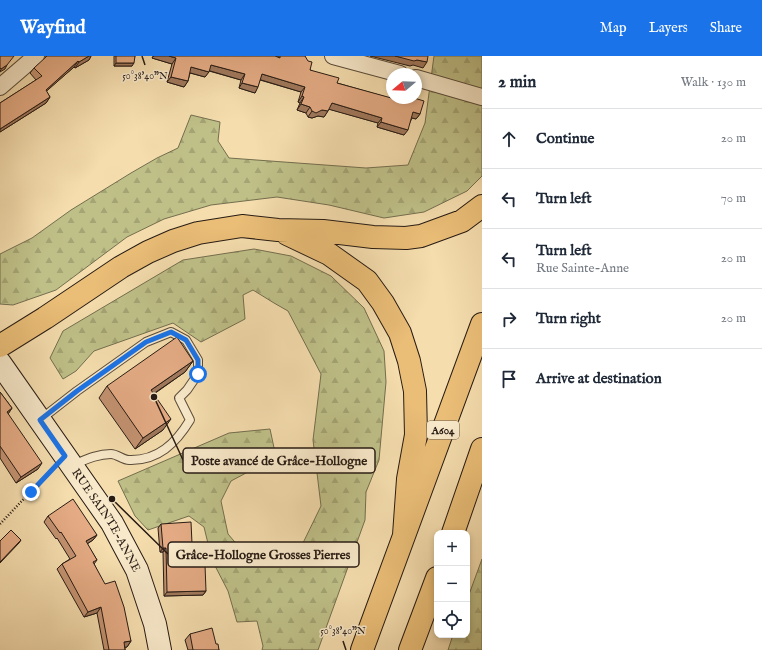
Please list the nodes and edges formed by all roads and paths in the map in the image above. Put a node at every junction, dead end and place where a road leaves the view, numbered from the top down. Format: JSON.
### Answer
{"nodes":[{"id":1,"x":36,"y":56,"type":"edge"},
{"id":2,"x":333,"y":56,"type":"edge"},
{"id":3,"x":386,"y":70,"type":"edge"},
{"id":4,"x":422,"y":80,"type":"edge"},
{"id":5,"x":0,"y":87,"type":"edge"},
{"id":6,"x":482,"y":97,"type":"edge"},
{"id":7,"x":482,"y":206,"type":"edge"},
{"id":8,"x":278,"y":230,"type":"junction"},
{"id":9,"x":482,"y":324,"type":"edge"},
{"id":10,"x":0,"y":346,"type":"edge"},
{"id":11,"x":0,"y":363,"type":"edge"},
{"id":12,"x":40,"y":420,"type":"junction"},
{"id":13,"x":482,"y":450,"type":"edge"},
{"id":14,"x":69,"y":461,"type":"junction"},
{"id":15,"x":482,"y":490,"type":"edge"},
{"id":16,"x":462,"y":504,"type":"junction"},
{"id":17,"x":0,"y":524,"type":"edge"},
{"id":18,"x":454,"y":530,"type":"edge"},
{"id":19,"x":402,"y":540,"type":"junction"},
{"id":20,"x":434,"y":586,"type":"edge"},
{"id":21,"x":160,"y":650,"type":"edge"},
{"id":22,"x":362,"y":650,"type":"edge"},
{"id":23,"x":410,"y":650,"type":"edge"}],
"edges":[{"from":1,"to":5,"type":"street"},
{"from":2,"to":3,"type":"street"},
{"from":4,"to":6,"type":"street"},
{"from":7,"to":8,"type":"highway"},
{"from":8,"to":10,"type":"highway"},
{"from":8,"to":19,"type":"highway"},
{"from":9,"to":19,"type":"highway","number":"A604"},
{"from":11,"to":12,"type":"main road","name":"RUE SAINTE-ANNE"},
{"from":12,"to":14,"type":"main road","name":"RUE SAINTE-ANNE"},
{"from":12,"to":14,"type":"lane"},
{"from":13,"to":16,"type":"highway"},
{"from":14,"to":17,"type":"path"},
{"from":14,"to":21,"type":"main road","name":"RUE SAINTE-ANNE"},
{"from":15,"to":16,"type":"highway"},
{"from":16,"to":18,"type":"highway"},
{"from":19,"to":22,"type":"highway","number":"A604"},
{"from":20,"to":23,"type":"highway"}]}
